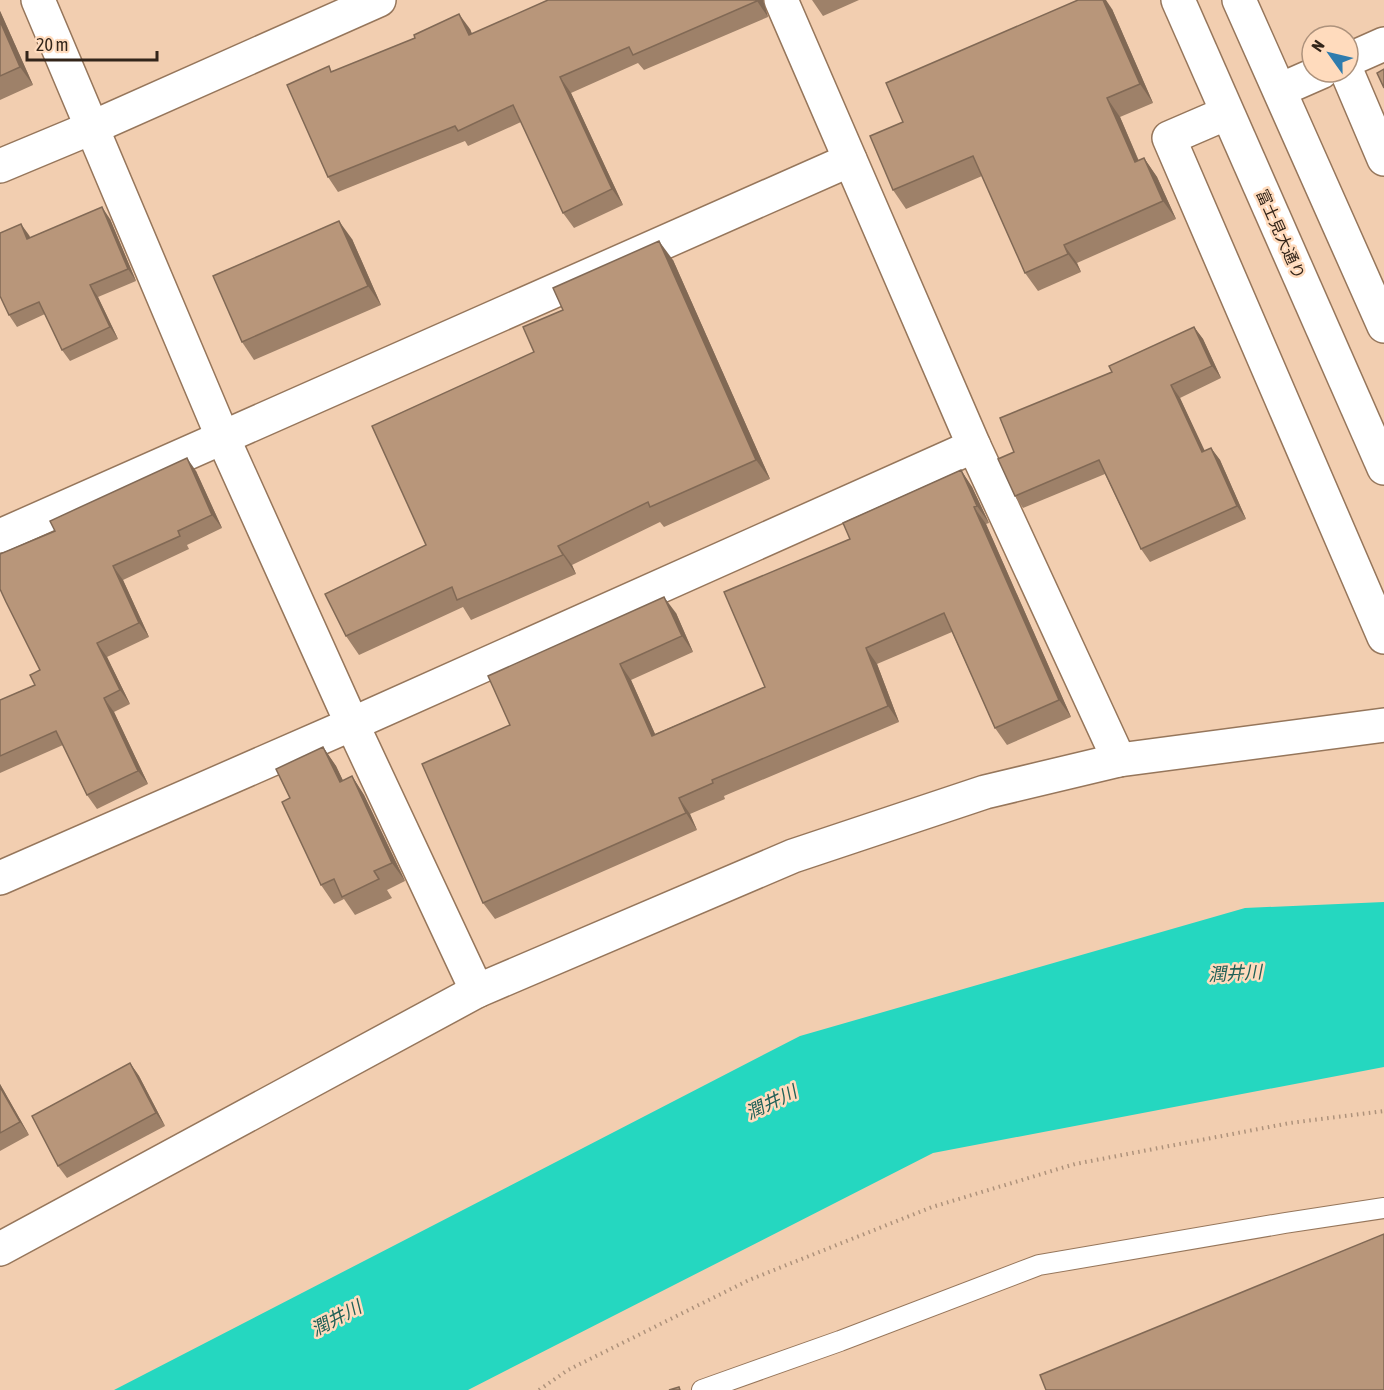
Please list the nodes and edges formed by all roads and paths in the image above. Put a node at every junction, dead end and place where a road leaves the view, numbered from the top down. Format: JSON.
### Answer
{"nodes":[{"id":1,"x":38,"y":0,"type":"edge"},
{"id":2,"x":380,"y":0,"type":"edge"},
{"id":3,"x":782,"y":0,"type":"edge"},
{"id":4,"x":1178,"y":0,"type":"edge"},
{"id":5,"x":1239,"y":0,"type":"edge"},
{"id":6,"x":1384,"y":44,"type":"edge"},
{"id":7,"x":1360,"y":55,"type":"edge"},
{"id":8,"x":1300,"y":81,"type":"edge"},
{"id":9,"x":1352,"y":84,"type":"edge"},
{"id":10,"x":1281,"y":90,"type":"junction"},
{"id":11,"x":1227,"y":113,"type":"junction"},
{"id":12,"x":91,"y":128,"type":"junction"},
{"id":13,"x":1384,"y":159,"type":"edge"},
{"id":14,"x":850,"y":160,"type":"junction"},
{"id":15,"x":0,"y":166,"type":"edge"},
{"id":16,"x":1384,"y":326,"type":"edge"},
{"id":17,"x":223,"y":438,"type":"junction"},
{"id":18,"x":974,"y":446,"type":"junction"},
{"id":19,"x":1384,"y":468,"type":"edge"},
{"id":20,"x":0,"y":536,"type":"edge"},
{"id":21,"x":1384,"y":637,"type":"edge"},
{"id":22,"x":352,"y":724,"type":"junction"},
{"id":23,"x":1384,"y":725,"type":"edge"},
{"id":24,"x":1119,"y":760,"type":"junction"},
{"id":25,"x":0,"y":878,"type":"edge"},
{"id":26,"x":477,"y":991,"type":"junction"},
{"id":27,"x":1384,"y":1111,"type":"edge"},
{"id":28,"x":1384,"y":1208,"type":"edge"},
{"id":29,"x":0,"y":1249,"type":"edge"},
{"id":30,"x":539,"y":1390,"type":"edge"},
{"id":31,"x":702,"y":1390,"type":"edge"}],
"edges":[{"from":1,"to":12,"type":"street"},
{"from":2,"to":12,"type":"street"},
{"from":3,"to":14,"type":"street"},
{"from":4,"to":11,"type":"street","name":"富士見大通り"},
{"from":5,"to":10,"type":"street"},
{"from":6,"to":7,"type":"street"},
{"from":8,"to":10,"type":"street"},
{"from":9,"to":13,"type":"street"},
{"from":10,"to":16,"type":"street"},
{"from":11,"to":19,"type":"street","name":"富士見大通り"},
{"from":11,"to":21,"type":"street"},
{"from":12,"to":15,"type":"street"},
{"from":12,"to":17,"type":"street"},
{"from":14,"to":17,"type":"street"},
{"from":14,"to":18,"type":"street"},
{"from":17,"to":20,"type":"street"},
{"from":17,"to":22,"type":"street"},
{"from":18,"to":22,"type":"street"},
{"from":18,"to":24,"type":"street"},
{"from":22,"to":25,"type":"street"},
{"from":22,"to":26,"type":"street"},
{"from":23,"to":24,"type":"street"},
{"from":24,"to":26,"type":"street"},
{"from":26,"to":29,"type":"street"},
{"from":27,"to":30,"type":"path"},
{"from":28,"to":31,"type":"lane"}]}
